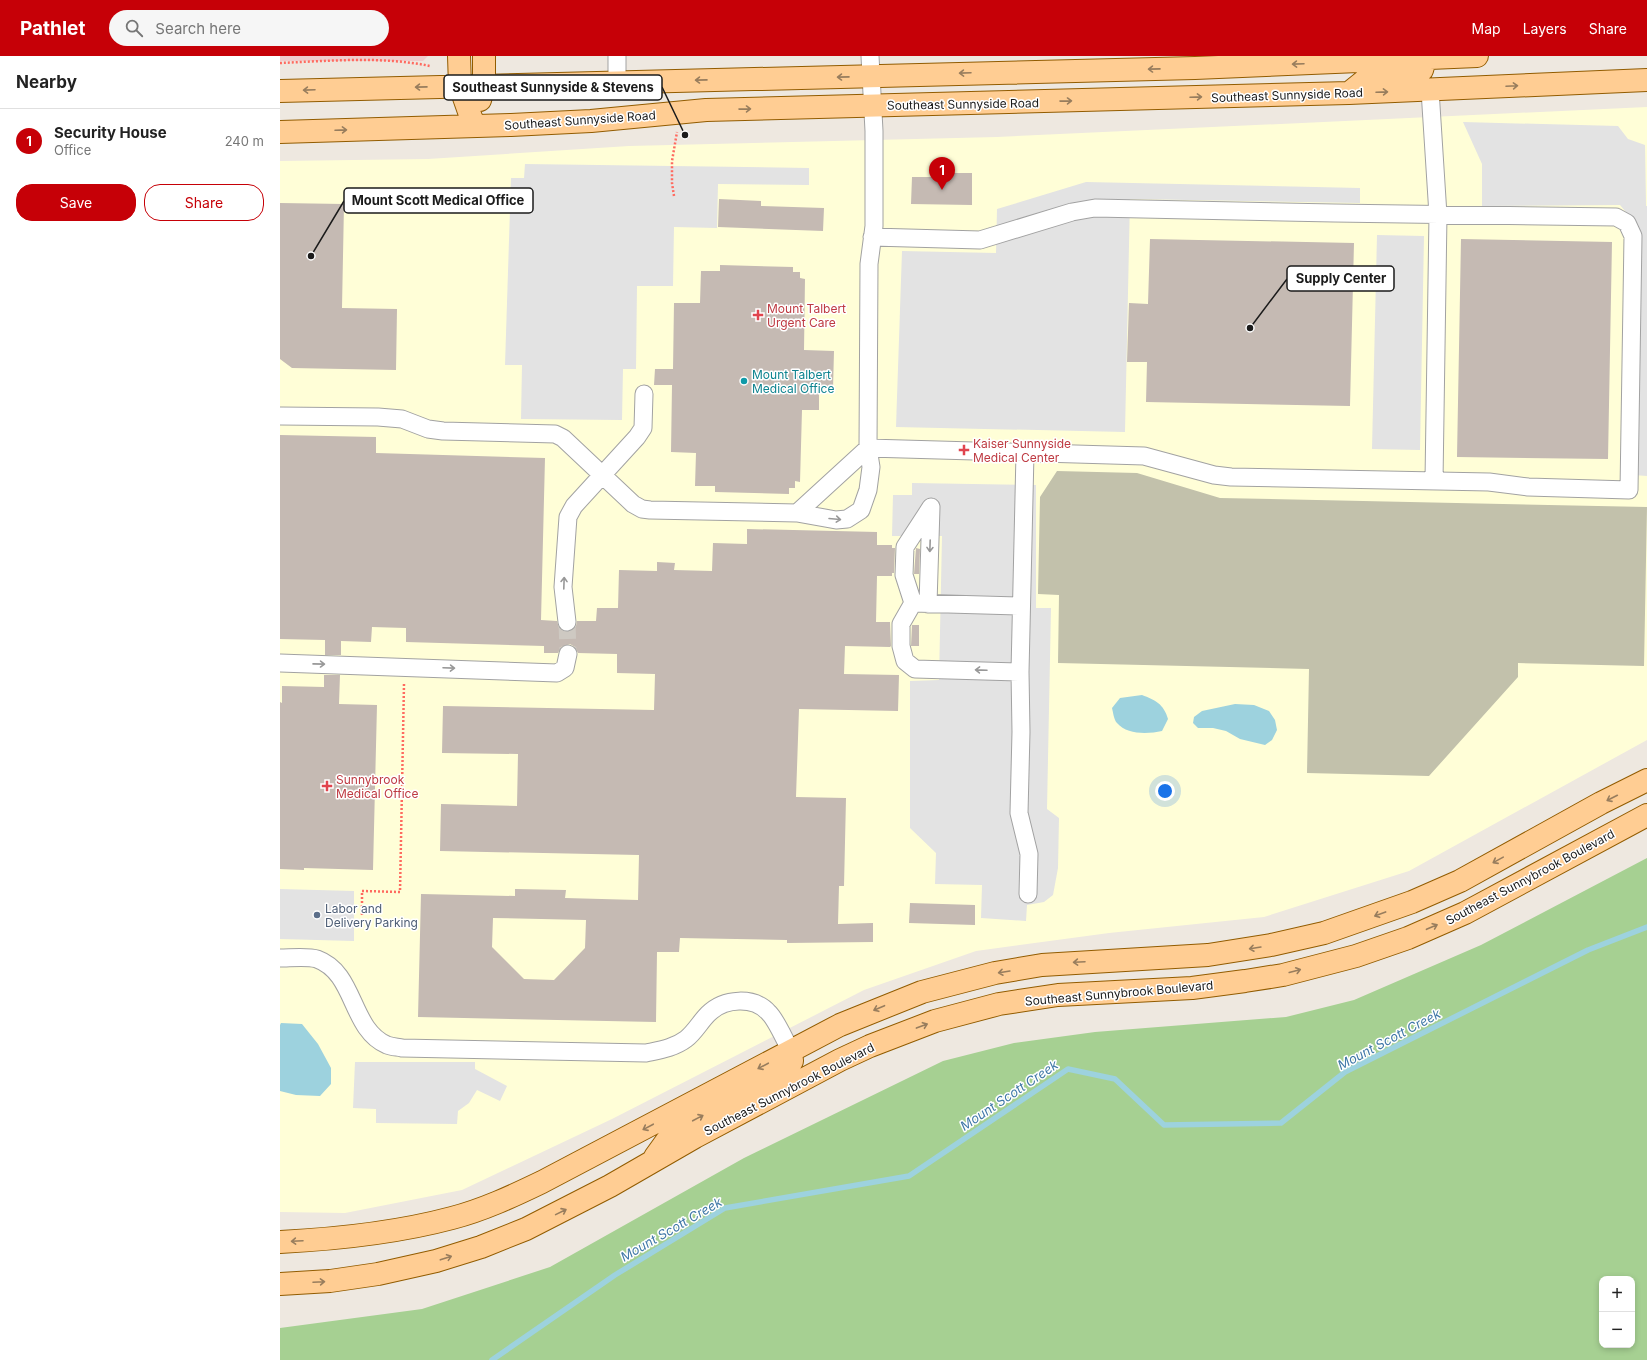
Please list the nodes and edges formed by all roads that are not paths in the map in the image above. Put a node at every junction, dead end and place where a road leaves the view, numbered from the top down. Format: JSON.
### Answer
{"nodes":[{"id":1,"x":459,"y":56,"type":"edge"},
{"id":2,"x":484,"y":56,"type":"edge"},
{"id":3,"x":617,"y":56,"type":"edge"},
{"id":4,"x":1477,"y":56,"type":"edge"},
{"id":5,"x":1425,"y":57,"type":"edge"},
{"id":6,"x":1195,"y":62,"type":"edge"},
{"id":7,"x":870,"y":66,"type":"edge"},
{"id":8,"x":1647,"y":80,"type":"edge"},
{"id":9,"x":617,"y":82,"type":"junction"},
{"id":10,"x":460,"y":86,"type":"junction"},
{"id":11,"x":484,"y":86,"type":"junction"},
{"id":12,"x":1430,"y":90,"type":"junction"},
{"id":13,"x":280,"y":91,"type":"edge"},
{"id":14,"x":1349,"y":93,"type":"junction"},
{"id":15,"x":1125,"y":100,"type":"junction"},
{"id":16,"x":873,"y":106,"type":"junction"},
{"id":17,"x":474,"y":126,"type":"junction"},
{"id":18,"x":280,"y":132,"type":"edge"},
{"id":19,"x":1438,"y":215,"type":"junction"},
{"id":20,"x":872,"y":237,"type":"junction"},
{"id":21,"x":644,"y":394,"type":"dead end"},
{"id":22,"x":280,"y":416,"type":"edge"},
{"id":23,"x":868,"y":448,"type":"junction"},
{"id":24,"x":1025,"y":453,"type":"junction"},
{"id":25,"x":602,"y":475,"type":"junction"},
{"id":26,"x":1434,"y":481,"type":"junction"},
{"id":27,"x":797,"y":513,"type":"junction"},
{"id":28,"x":921,"y":603,"type":"junction"},
{"id":29,"x":1021,"y":606,"type":"junction"},
{"id":30,"x":567,"y":622,"type":"tunnel mouth"},
{"id":31,"x":568,"y":654,"type":"tunnel mouth"},
{"id":32,"x":280,"y":663,"type":"edge"},
{"id":33,"x":1020,"y":672,"type":"junction"},
{"id":34,"x":1647,"y":780,"type":"edge"},
{"id":35,"x":1647,"y":815,"type":"edge"},
{"id":36,"x":1028,"y":894,"type":"dead end"},
{"id":37,"x":280,"y":958,"type":"edge"},
{"id":38,"x":791,"y":1051,"type":"junction"},
{"id":39,"x":650,"y":1163,"type":"junction"},
{"id":40,"x":280,"y":1242,"type":"edge"},
{"id":41,"x":280,"y":1284,"type":"edge"}],
"edges":[{"from":1,"to":10,"type":"main road"},
{"from":2,"to":11,"type":"main road"},
{"from":3,"to":9,"type":"lane"},
{"from":4,"to":5,"type":"main road"},
{"from":5,"to":6,"type":"main road","one_way":true},
{"from":5,"to":14,"type":"main road"},
{"from":6,"to":7,"type":"main road","one_way":true},
{"from":6,"to":15,"type":"main road"},
{"from":7,"to":9,"type":"main road","one_way":true},
{"from":7,"to":16,"type":"lane"},
{"from":12,"to":8,"type":"main road","name":"Southeast Sunnyside Road","one_way":true},
{"from":9,"to":11,"type":"main road"},
{"from":10,"to":11,"type":"main road"},
{"from":10,"to":13,"type":"main road","one_way":true},
{"from":10,"to":17,"type":"main road"},
{"from":11,"to":17,"type":"main road"},
{"from":14,"to":12,"type":"main road","name":"Southeast Sunnyside Road","one_way":true},
{"from":12,"to":19,"type":"lane"},
{"from":15,"to":14,"type":"main road","name":"Southeast Sunnyside Road","one_way":true},
{"from":16,"to":15,"type":"main road","name":"Southeast Sunnyside Road","one_way":true},
{"from":17,"to":16,"type":"main road","name":"Southeast Sunnyside Road","one_way":true},
{"from":16,"to":20,"type":"lane"},
{"from":18,"to":17,"type":"main road","name":"Southeast Sunnyside Road","one_way":true},
{"from":19,"to":20,"type":"lane"},
{"from":19,"to":26,"type":"lane"},
{"from":19,"to":26,"type":"lane"},
{"from":20,"to":23,"type":"lane"},
{"from":21,"to":25,"type":"lane"},
{"from":22,"to":25,"type":"lane"},
{"from":23,"to":24,"type":"lane"},
{"from":23,"to":27,"type":"lane"},
{"from":27,"to":23,"type":"lane","one_way":true},
{"from":24,"to":26,"type":"lane"},
{"from":24,"to":29,"type":"lane"},
{"from":25,"to":27,"type":"lane"},
{"from":30,"to":25,"type":"lane","one_way":true},
{"from":28,"to":28,"type":"lane","one_way":true},
{"from":28,"to":29,"type":"lane"},
{"from":33,"to":28,"type":"lane","one_way":true},
{"from":29,"to":33,"type":"lane"},
{"from":32,"to":31,"type":"lane","one_way":true},
{"from":33,"to":36,"type":"lane"},
{"from":34,"to":38,"type":"main road","one_way":true},
{"from":39,"to":35,"type":"main road","name":"Southeast Sunnybrook Boulevard","one_way":true},
{"from":37,"to":38,"type":"lane"},
{"from":39,"to":38,"type":"main road","one_way":true},
{"from":38,"to":40,"type":"main road","one_way":true},
{"from":41,"to":39,"type":"main road","name":"Southeast Sunnybrook Boulevard","one_way":true}]}
